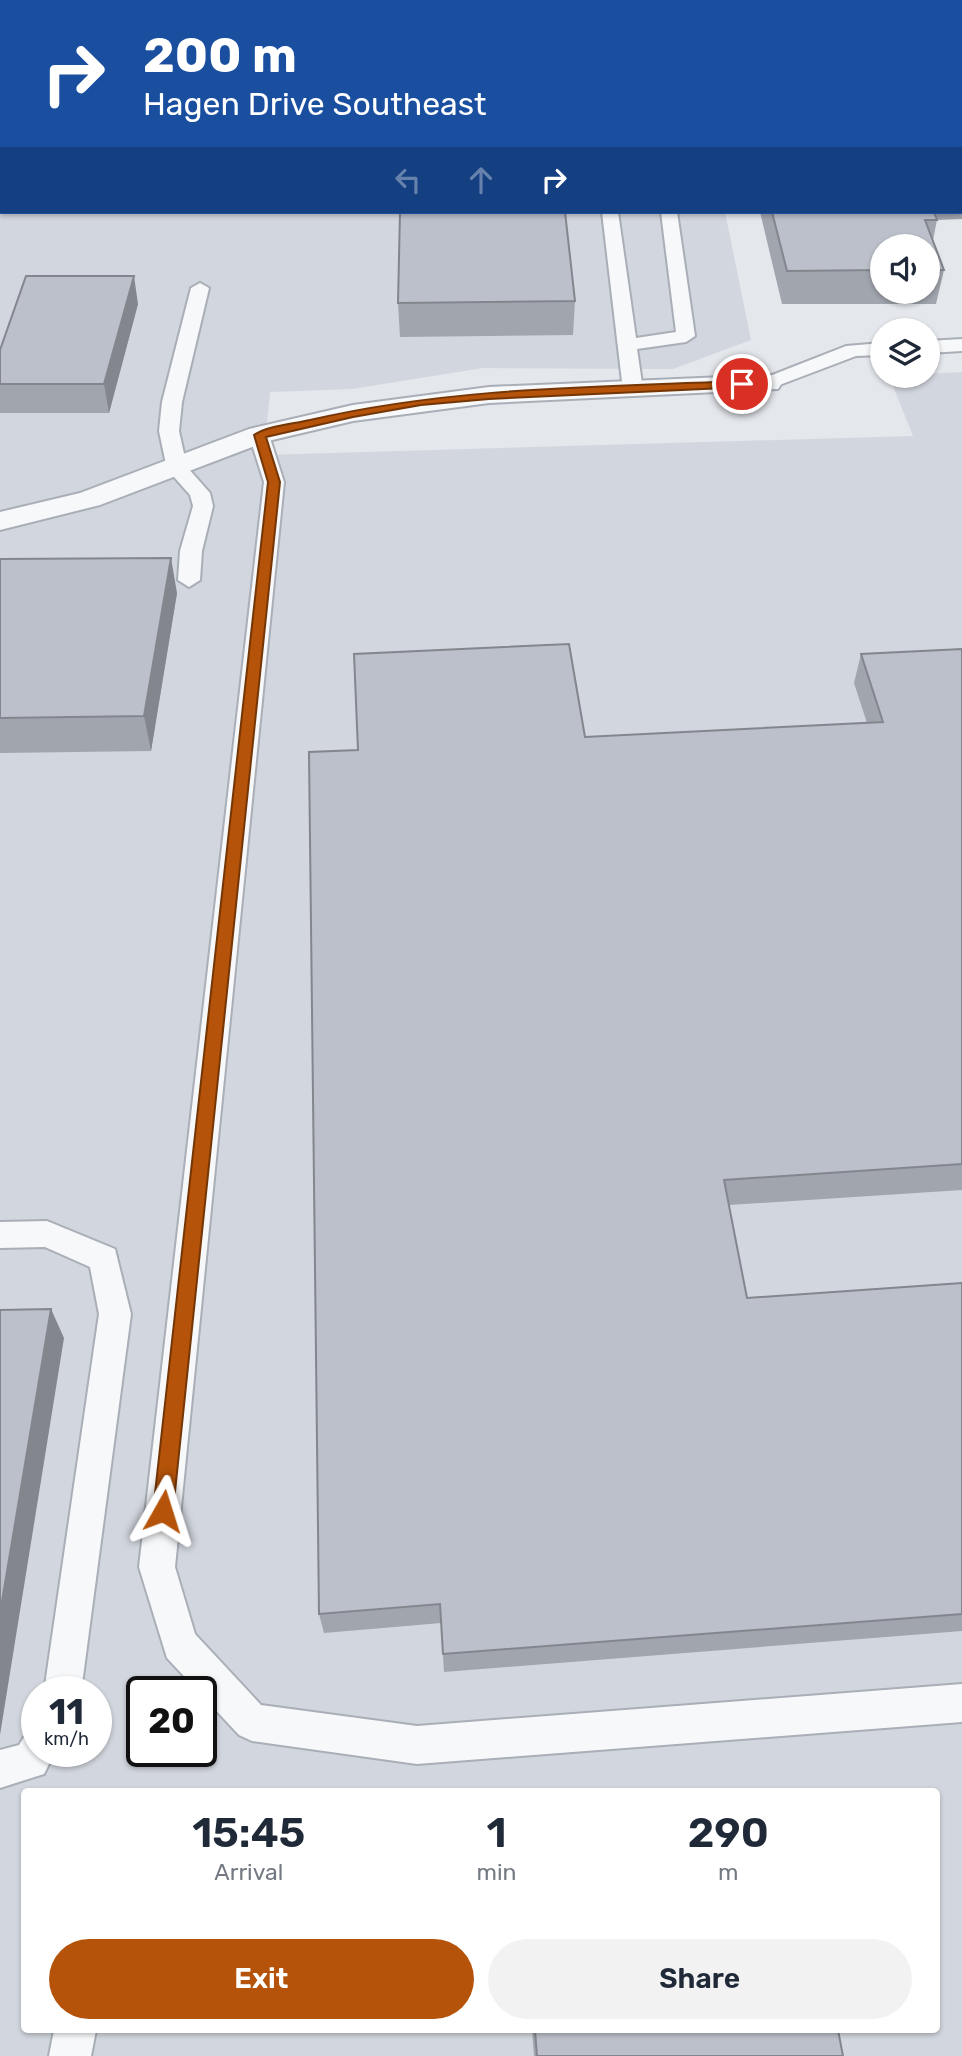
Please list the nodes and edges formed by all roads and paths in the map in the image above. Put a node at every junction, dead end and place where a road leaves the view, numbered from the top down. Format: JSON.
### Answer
{"nodes":[{"id":1,"x":610,"y":214,"type":"edge"},
{"id":2,"x":669,"y":214,"type":"edge"},
{"id":3,"x":200,"y":288,"type":"dead end"},
{"id":4,"x":627,"y":345,"type":"junction"},
{"id":5,"x":962,"y":345,"type":"edge"},
{"id":6,"x":940,"y":346,"type":"edge"},
{"id":7,"x":870,"y":349,"type":"edge"},
{"id":8,"x":769,"y":383,"type":"joint"},
{"id":9,"x":633,"y":390,"type":"junction"},
{"id":10,"x":260,"y":435,"type":"junction"},
{"id":11,"x":177,"y":468,"type":"junction"},
{"id":12,"x":0,"y":521,"type":"edge"},
{"id":13,"x":189,"y":580,"type":"dead end"},
{"id":14,"x":0,"y":1235,"type":"edge"},
{"id":15,"x":64,"y":1676,"type":"edge"},
{"id":16,"x":962,"y":1703,"type":"edge"},
{"id":17,"x":21,"y":1763,"type":"edge"},
{"id":18,"x":0,"y":1769,"type":"edge"},
{"id":19,"x":74,"y":2033,"type":"edge"},
{"id":20,"x":70,"y":2056,"type":"edge"}],
"edges":[{"from":1,"to":4,"type":"lane"},
{"from":2,"to":4,"type":"lane"},
{"from":3,"to":11,"type":"lane"},
{"from":4,"to":9,"type":"lane"},
{"from":5,"to":6,"type":"lane"},
{"from":7,"to":8,"type":"lane"},
{"from":8,"to":9,"type":"street"},
{"from":9,"to":10,"type":"street"},
{"from":10,"to":11,"type":"street"},
{"from":10,"to":16,"type":"lane"},
{"from":11,"to":12,"type":"street"},
{"from":11,"to":13,"type":"lane"},
{"from":14,"to":15,"type":"lane"},
{"from":17,"to":18,"type":"lane"},
{"from":19,"to":20,"type":"lane"}]}
